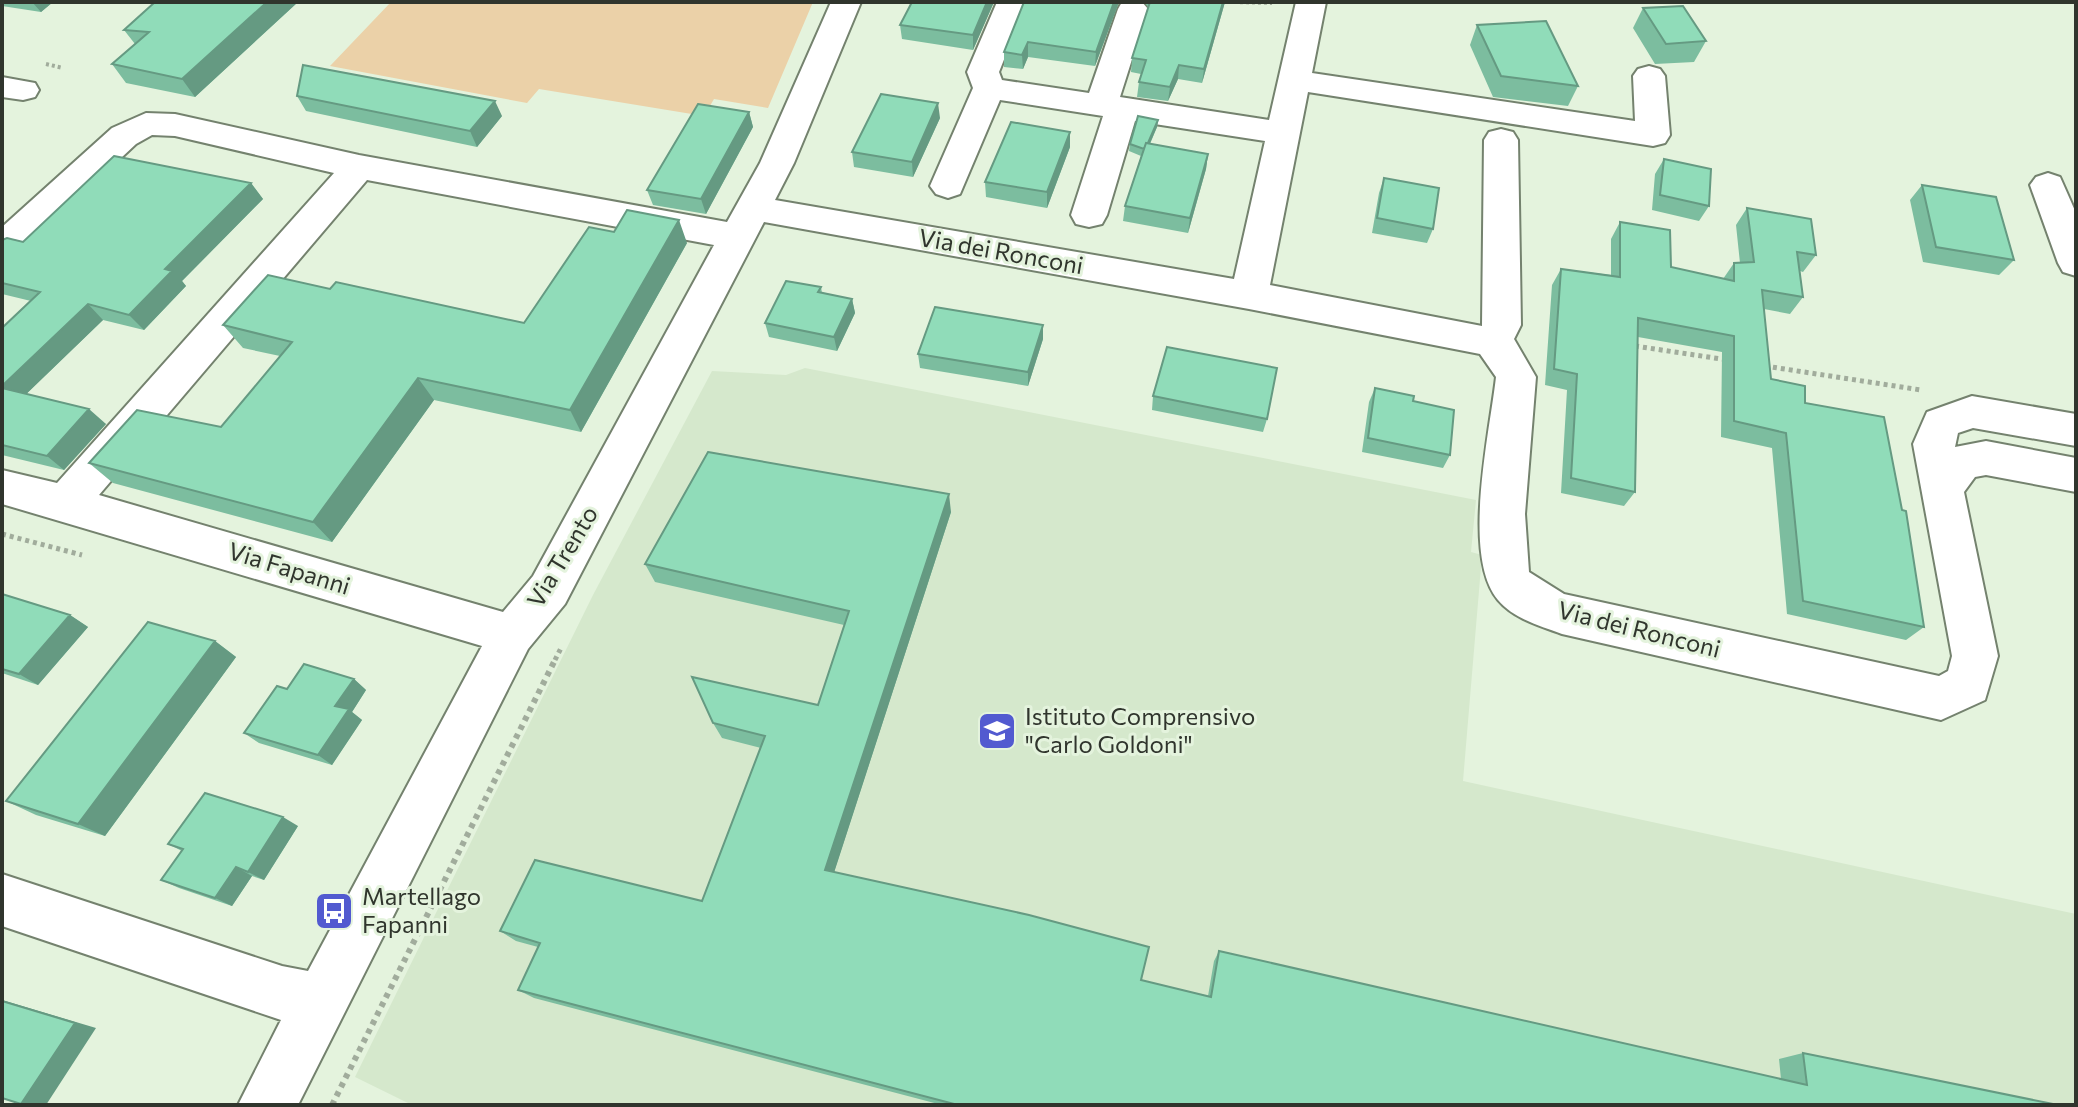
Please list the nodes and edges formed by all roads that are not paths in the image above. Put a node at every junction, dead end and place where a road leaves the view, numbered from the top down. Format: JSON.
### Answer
{"nodes":[{"id":1,"x":846,"y":2,"type":"edge"},
{"id":2,"x":1012,"y":2,"type":"edge"},
{"id":3,"x":1311,"y":2,"type":"edge"},
{"id":4,"x":1133,"y":9,"type":"dead end"},
{"id":5,"x":1649,"y":76,"type":"dead end"},
{"id":6,"x":1294,"y":80,"type":"junction"},
{"id":7,"x":989,"y":88,"type":"junction"},
{"id":8,"x":1111,"y":106,"type":"junction"},
{"id":9,"x":1283,"y":133,"type":"junction"},
{"id":10,"x":1501,"y":140,"type":"dead end"},
{"id":11,"x":359,"y":167,"type":"junction"},
{"id":12,"x":2048,"y":185,"type":"dead end"},
{"id":13,"x":948,"y":186,"type":"dead end"},
{"id":14,"x":1089,"y":215,"type":"dead end"},
{"id":15,"x":745,"y":223,"type":"junction"},
{"id":16,"x":2,"y":248,"type":"edge"},
{"id":17,"x":2076,"y":263,"type":"edge"},
{"id":18,"x":1249,"y":295,"type":"junction"},
{"id":19,"x":1492,"y":342,"type":"junction"},
{"id":20,"x":2076,"y":430,"type":"edge"},
{"id":21,"x":2076,"y":475,"type":"edge"},
{"id":22,"x":1945,"y":486,"type":"junction"},
{"id":23,"x":2,"y":487,"type":"edge"},
{"id":24,"x":66,"y":503,"type":"junction"},
{"id":25,"x":512,"y":635,"type":"junction"},
{"id":26,"x":2,"y":900,"type":"edge"},
{"id":27,"x":322,"y":1001,"type":"junction"},
{"id":28,"x":267,"y":1105,"type":"edge"}],
"edges":[{"from":1,"to":15,"type":"street","name":"Via Trento"},
{"from":2,"to":7,"type":"street"},
{"from":3,"to":6,"type":"street"},
{"from":4,"to":8,"type":"street"},
{"from":5,"to":6,"type":"street"},
{"from":6,"to":9,"type":"street"},
{"from":7,"to":8,"type":"street"},
{"from":7,"to":13,"type":"street"},
{"from":8,"to":9,"type":"street"},
{"from":8,"to":14,"type":"street"},
{"from":9,"to":18,"type":"street"},
{"from":10,"to":19,"type":"street"},
{"from":11,"to":15,"type":"street"},
{"from":11,"to":16,"type":"street"},
{"from":11,"to":24,"type":"street"},
{"from":12,"to":17,"type":"street"},
{"from":15,"to":18,"type":"street","name":"Via dei Ronconi"},
{"from":15,"to":25,"type":"street","name":"Via Trento"},
{"from":18,"to":19,"type":"street","name":"Via dei Ronconi"},
{"from":19,"to":22,"type":"street","name":"Via dei Ronconi"},
{"from":20,"to":22,"type":"street","name":"Via dei Ronconi"},
{"from":21,"to":22,"type":"street"},
{"from":23,"to":24,"type":"street","name":"Via Fapanni"},
{"from":24,"to":25,"type":"street","name":"Via Fapanni"},
{"from":25,"to":27,"type":"street","name":"Via Trento"},
{"from":26,"to":27,"type":"street"},
{"from":27,"to":28,"type":"street","name":"Via Trento"}]}
